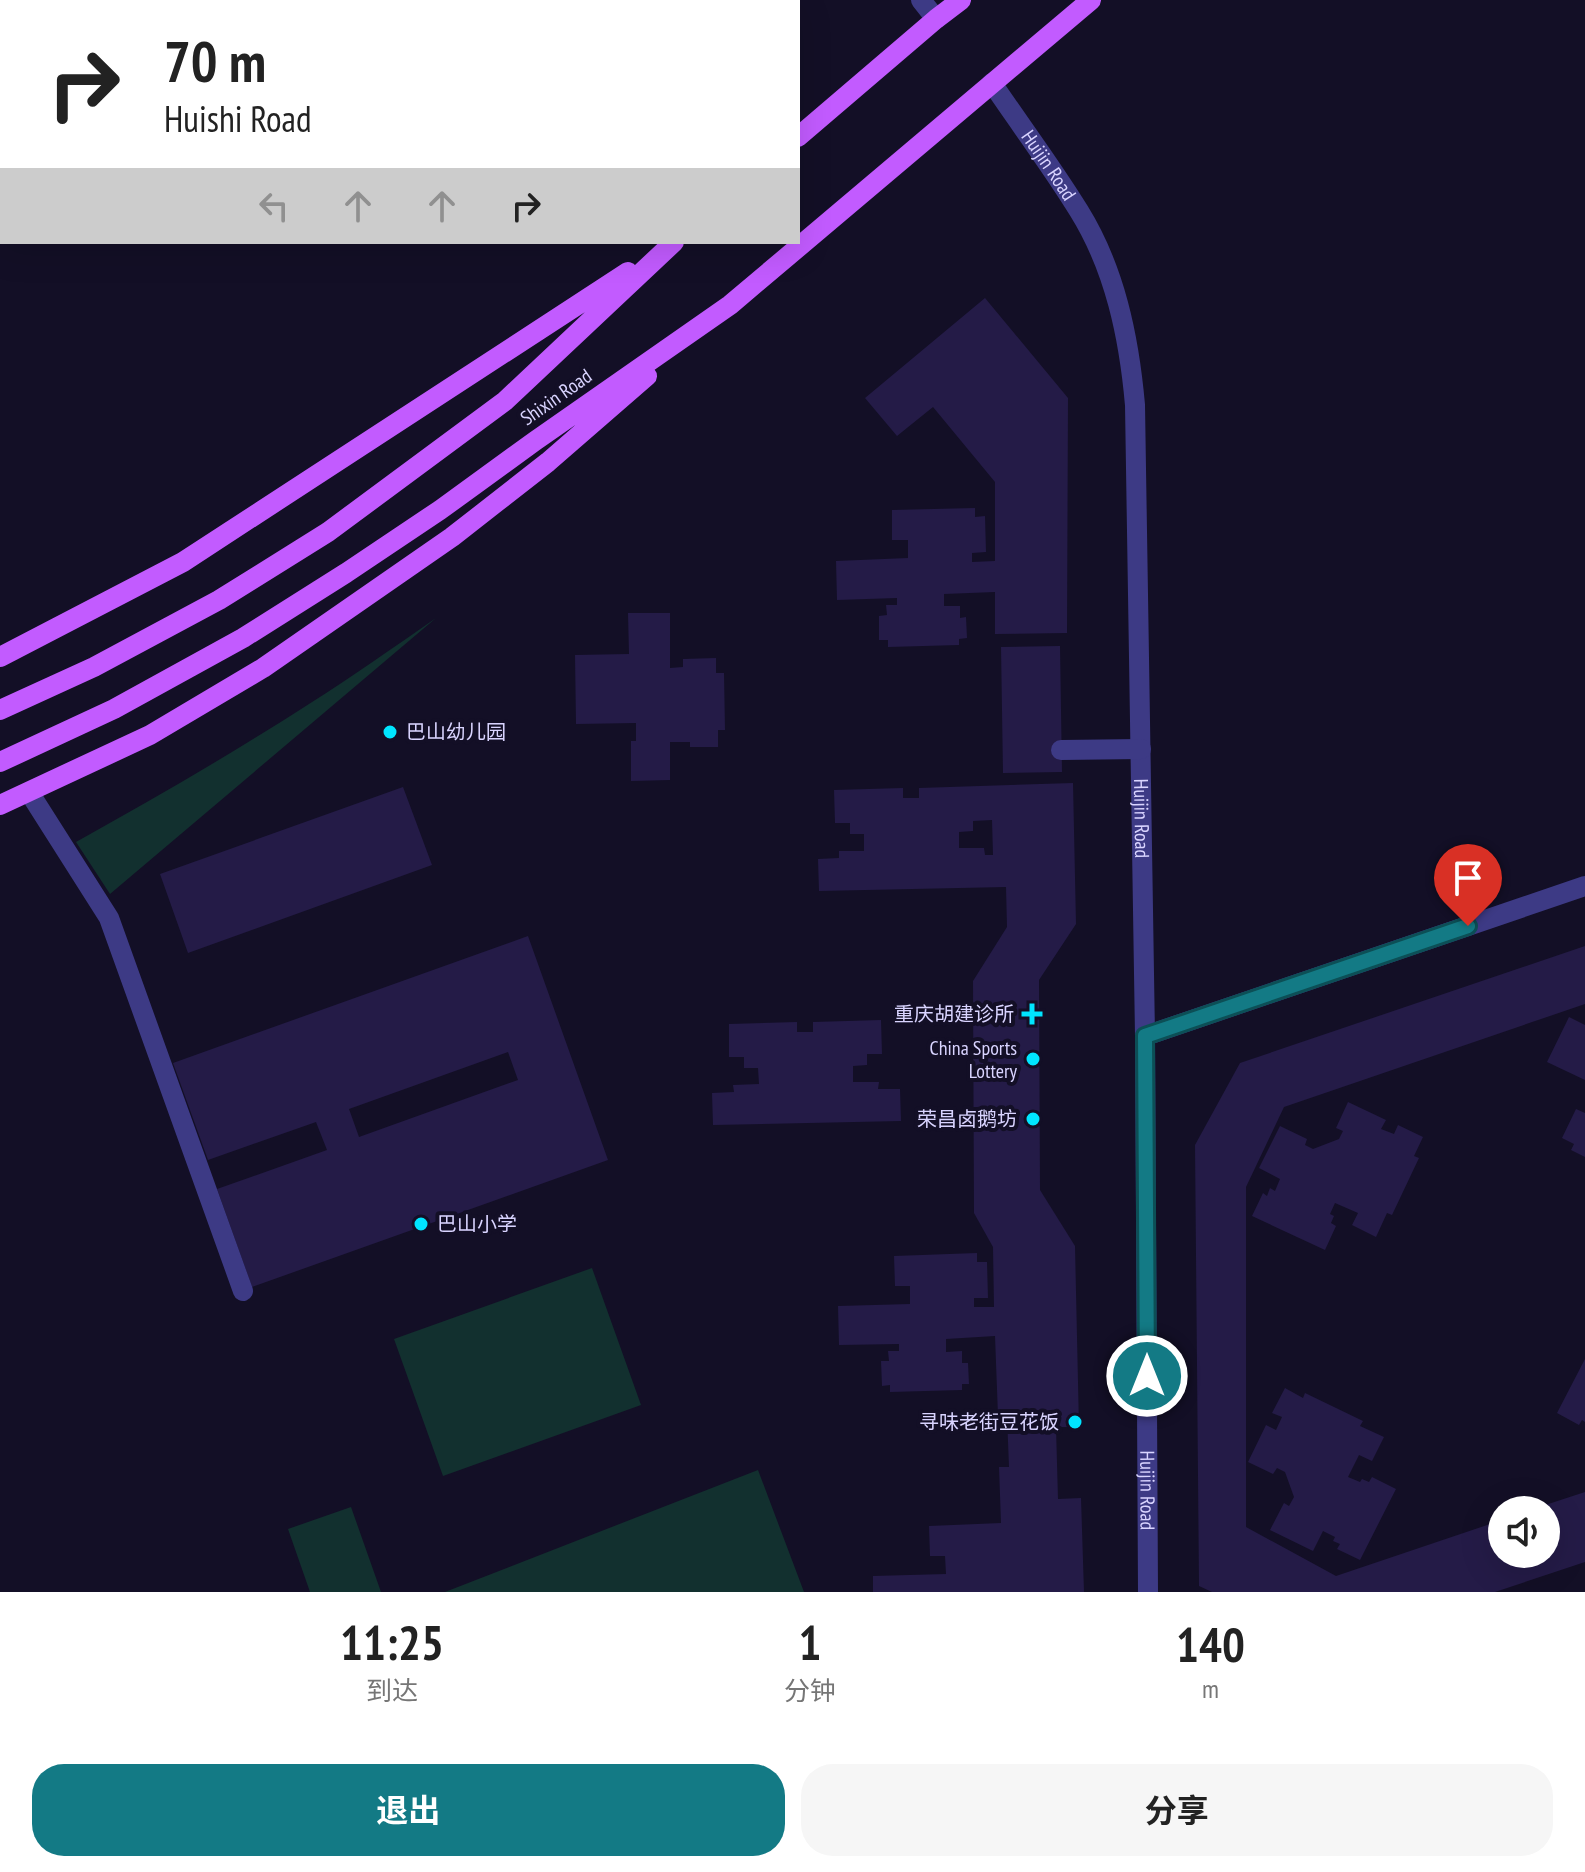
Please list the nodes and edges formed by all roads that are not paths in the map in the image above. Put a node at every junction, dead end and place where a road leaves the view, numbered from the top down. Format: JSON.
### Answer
{"nodes":[{"id":1,"x":921,"y":0,"type":"edge"},
{"id":2,"x":961,"y":0,"type":"edge"},
{"id":3,"x":1091,"y":0,"type":"edge"},
{"id":4,"x":936,"y":19,"type":"junction"},
{"id":5,"x":992,"y":83,"type":"junction"},
{"id":6,"x":800,"y":135,"type":"edge"},
{"id":7,"x":671,"y":244,"type":"edge"},
{"id":8,"x":672,"y":244,"type":"edge"},
{"id":9,"x":730,"y":305,"type":"junction"},
{"id":10,"x":0,"y":657,"type":"edge"},
{"id":11,"x":0,"y":710,"type":"edge"},
{"id":12,"x":1141,"y":749,"type":"junction"},
{"id":13,"x":1061,"y":750,"type":"dead end"},
{"id":14,"x":0,"y":762,"type":"edge"},
{"id":15,"x":29,"y":792,"type":"junction"},
{"id":16,"x":0,"y":805,"type":"edge"},
{"id":17,"x":1585,"y":886,"type":"edge"},
{"id":18,"x":1145,"y":1036,"type":"junction"},
{"id":19,"x":243,"y":1291,"type":"dead end"},
{"id":20,"x":1148,"y":1592,"type":"edge"}],
"edges":[{"from":1,"to":4,"type":"street"},
{"from":2,"to":4,"type":"main road"},
{"from":3,"to":5,"type":"main road","name":"Shixin Road"},
{"from":4,"to":6,"type":"main road"},
{"from":5,"to":9,"type":"main road","name":"Shixin Road"},
{"from":5,"to":12,"type":"street","name":"Huijin Road"},
{"from":7,"to":10,"type":"main road"},
{"from":8,"to":11,"type":"main road","name":"Shixin Road"},
{"from":9,"to":14,"type":"main road","name":"Shixin Road"},
{"from":9,"to":15,"type":"main road"},
{"from":12,"to":13,"type":"street"},
{"from":12,"to":18,"type":"street","name":"Huijin Road"},
{"from":15,"to":16,"type":"main road"},
{"from":15,"to":19,"type":"street"},
{"from":17,"to":18,"type":"street"},
{"from":18,"to":20,"type":"street","name":"Huijin Road"}]}
